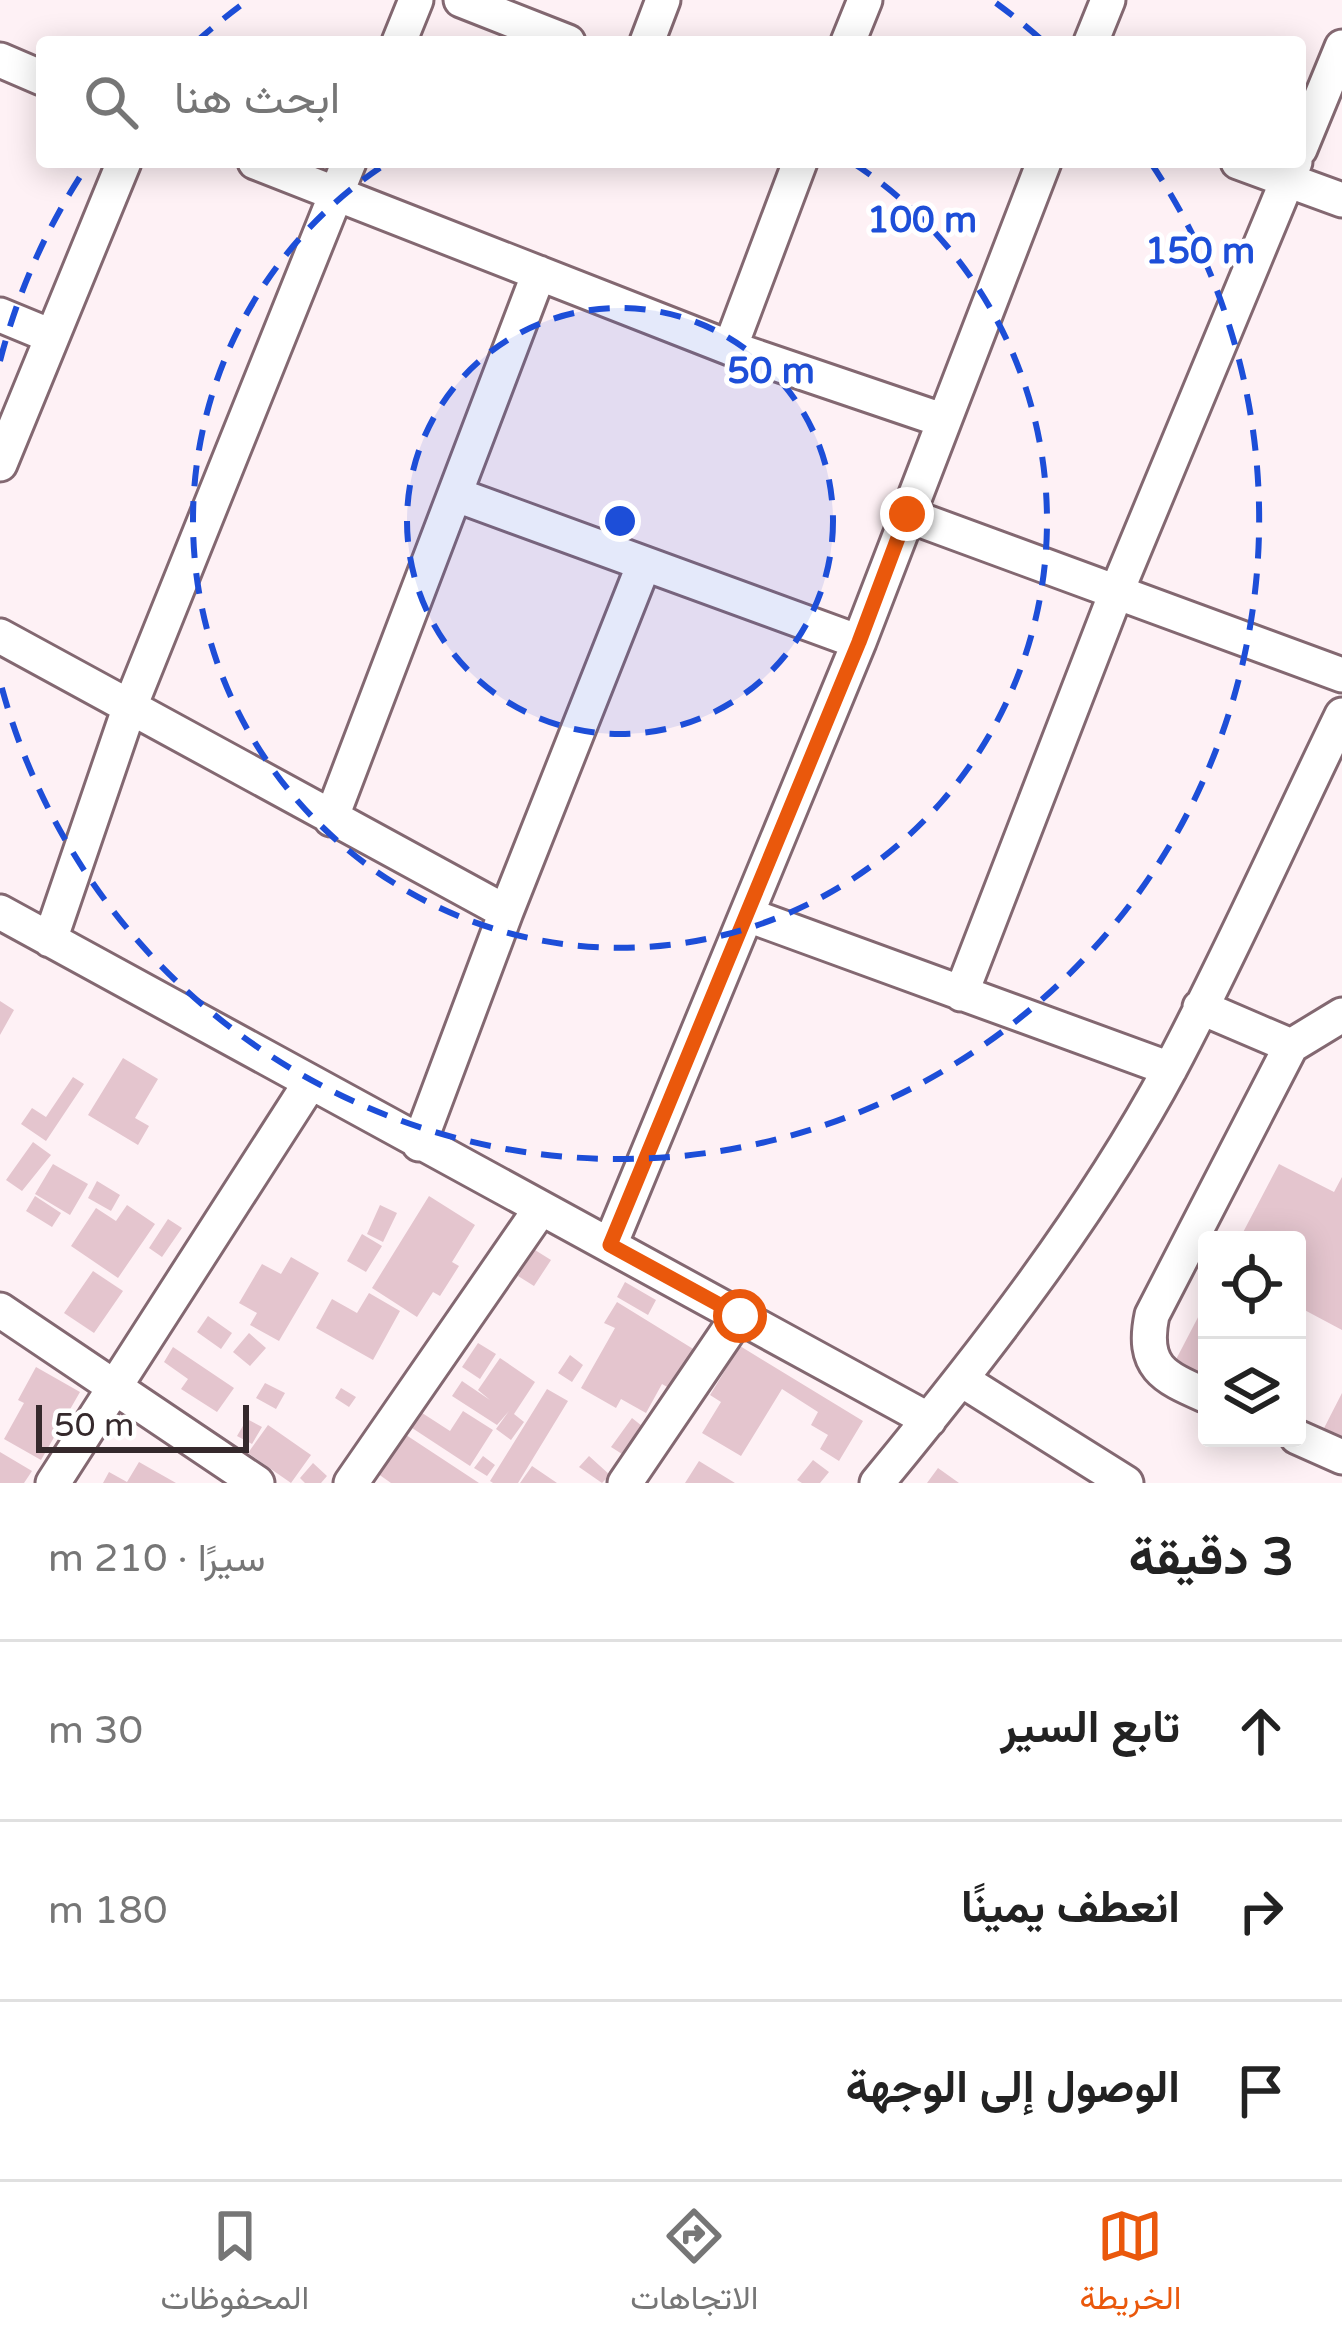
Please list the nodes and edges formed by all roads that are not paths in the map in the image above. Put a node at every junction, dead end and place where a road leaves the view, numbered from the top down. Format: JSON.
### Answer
{"nodes":[{"id":1,"x":416,"y":0,"type":"edge"},
{"id":2,"x":461,"y":0,"type":"edge"},
{"id":3,"x":663,"y":0,"type":"edge"},
{"id":4,"x":865,"y":0,"type":"edge"},
{"id":5,"x":1108,"y":0,"type":"edge"},
{"id":6,"x":401,"y":36,"type":"edge"},
{"id":7,"x":553,"y":36,"type":"edge"},
{"id":8,"x":649,"y":36,"type":"edge"},
{"id":9,"x":850,"y":36,"type":"edge"},
{"id":10,"x":1093,"y":36,"type":"edge"},
{"id":11,"x":1342,"y":47,"type":"edge"},
{"id":12,"x":0,"y":60,"type":"edge"},
{"id":13,"x":36,"y":75,"type":"edge"},
{"id":14,"x":1306,"y":135,"type":"edge"},
{"id":15,"x":122,"y":168,"type":"edge"},
{"id":16,"x":290,"y":168,"type":"edge"},
{"id":17,"x":798,"y":168,"type":"edge"},
{"id":18,"x":1042,"y":168,"type":"edge"},
{"id":19,"x":1292,"y":168,"type":"edge"},
{"id":20,"x":1299,"y":168,"type":"edge"},
{"id":21,"x":343,"y":177,"type":"edge"},
{"id":22,"x":1342,"y":200,"type":"edge"},
{"id":23,"x":539,"y":273,"type":"junction"},
{"id":24,"x":0,"y":315,"type":"edge"},
{"id":25,"x":52,"y":336,"type":"junction"},
{"id":26,"x":730,"y":348,"type":"junction"},
{"id":27,"x":942,"y":420,"type":"junction"},
{"id":28,"x":0,"y":464,"type":"edge"},
{"id":29,"x":457,"y":495,"type":"junction"},
{"id":30,"x":907,"y":514,"type":"junction"},
{"id":31,"x":644,"y":564,"type":"junction"},
{"id":32,"x":1116,"y":593,"type":"junction"},
{"id":33,"x":0,"y":636,"type":"edge"},
{"id":34,"x":859,"y":642,"type":"junction"},
{"id":35,"x":1342,"y":675,"type":"edge"},
{"id":36,"x":129,"y":709,"type":"junction"},
{"id":37,"x":1342,"y":716,"type":"edge"},
{"id":38,"x":332,"y":819,"type":"junction"},
{"id":39,"x":0,"y":912,"type":"edge"},
{"id":40,"x":506,"y":912,"type":"junction"},
{"id":41,"x":748,"y":915,"type":"junction"},
{"id":42,"x":50,"y":940,"type":"junction"},
{"id":43,"x":961,"y":994,"type":"junction"},
{"id":44,"x":1200,"y":1007,"type":"junction"},
{"id":45,"x":1342,"y":1015,"type":"edge"},
{"id":46,"x":1291,"y":1046,"type":"junction"},
{"id":47,"x":1170,"y":1069,"type":"junction"},
{"id":48,"x":310,"y":1082,"type":"junction"},
{"id":49,"x":419,"y":1144,"type":"junction"},
{"id":50,"x":541,"y":1208,"type":"junction"},
{"id":51,"x":610,"y":1245,"type":"junction"},
{"id":52,"x":0,"y":1310,"type":"edge"},
{"id":53,"x":740,"y":1316,"type":"junction"},
{"id":54,"x":962,"y":1379,"type":"junction"},
{"id":55,"x":113,"y":1386,"type":"junction"},
{"id":56,"x":1198,"y":1392,"type":"edge"},
{"id":57,"x":929,"y":1420,"type":"junction"},
{"id":58,"x":1306,"y":1441,"type":"edge"},
{"id":59,"x":1342,"y":1457,"type":"edge"},
{"id":60,"x":53,"y":1483,"type":"edge"},
{"id":61,"x":257,"y":1483,"type":"edge"},
{"id":62,"x":351,"y":1483,"type":"edge"},
{"id":63,"x":625,"y":1483,"type":"edge"},
{"id":64,"x":877,"y":1483,"type":"edge"},
{"id":65,"x":1126,"y":1483,"type":"edge"}],
"edges":[{"from":1,"to":6,"type":"street"},
{"from":2,"to":7,"type":"street"},
{"from":3,"to":8,"type":"street"},
{"from":4,"to":9,"type":"street"},
{"from":5,"to":10,"type":"street"},
{"from":11,"to":14,"type":"street"},
{"from":12,"to":13,"type":"street"},
{"from":15,"to":25,"type":"street"},
{"from":16,"to":21,"type":"street"},
{"from":17,"to":26,"type":"street"},
{"from":18,"to":27,"type":"street"},
{"from":19,"to":32,"type":"street"},
{"from":20,"to":22,"type":"street"},
{"from":21,"to":23,"type":"street"},
{"from":21,"to":36,"type":"street"},
{"from":23,"to":26,"type":"street"},
{"from":23,"to":29,"type":"street"},
{"from":24,"to":25,"type":"street"},
{"from":25,"to":28,"type":"street"},
{"from":26,"to":27,"type":"street"},
{"from":27,"to":30,"type":"street"},
{"from":29,"to":31,"type":"street"},
{"from":29,"to":38,"type":"street"},
{"from":30,"to":32,"type":"street"},
{"from":30,"to":34,"type":"street"},
{"from":31,"to":34,"type":"street"},
{"from":31,"to":40,"type":"street"},
{"from":32,"to":35,"type":"street"},
{"from":32,"to":43,"type":"street"},
{"from":33,"to":36,"type":"street"},
{"from":34,"to":41,"type":"street"},
{"from":36,"to":38,"type":"street"},
{"from":36,"to":42,"type":"street"},
{"from":37,"to":44,"type":"street"},
{"from":38,"to":40,"type":"street"},
{"from":39,"to":42,"type":"street"},
{"from":40,"to":49,"type":"street"},
{"from":41,"to":43,"type":"street"},
{"from":41,"to":51,"type":"street"},
{"from":42,"to":48,"type":"street"},
{"from":43,"to":47,"type":"street"},
{"from":44,"to":46,"type":"street"},
{"from":44,"to":47,"type":"street"},
{"from":45,"to":46,"type":"street"},
{"from":46,"to":56,"type":"street"},
{"from":47,"to":54,"type":"street"},
{"from":48,"to":49,"type":"street"},
{"from":48,"to":55,"type":"street"},
{"from":49,"to":50,"type":"street"},
{"from":50,"to":51,"type":"street"},
{"from":50,"to":62,"type":"street"},
{"from":51,"to":53,"type":"street"},
{"from":52,"to":55,"type":"street"},
{"from":53,"to":57,"type":"street"},
{"from":53,"to":63,"type":"street"},
{"from":54,"to":57,"type":"street"},
{"from":54,"to":65,"type":"street"},
{"from":55,"to":60,"type":"street"},
{"from":55,"to":61,"type":"street"},
{"from":57,"to":64,"type":"street"},
{"from":58,"to":59,"type":"street"}]}
